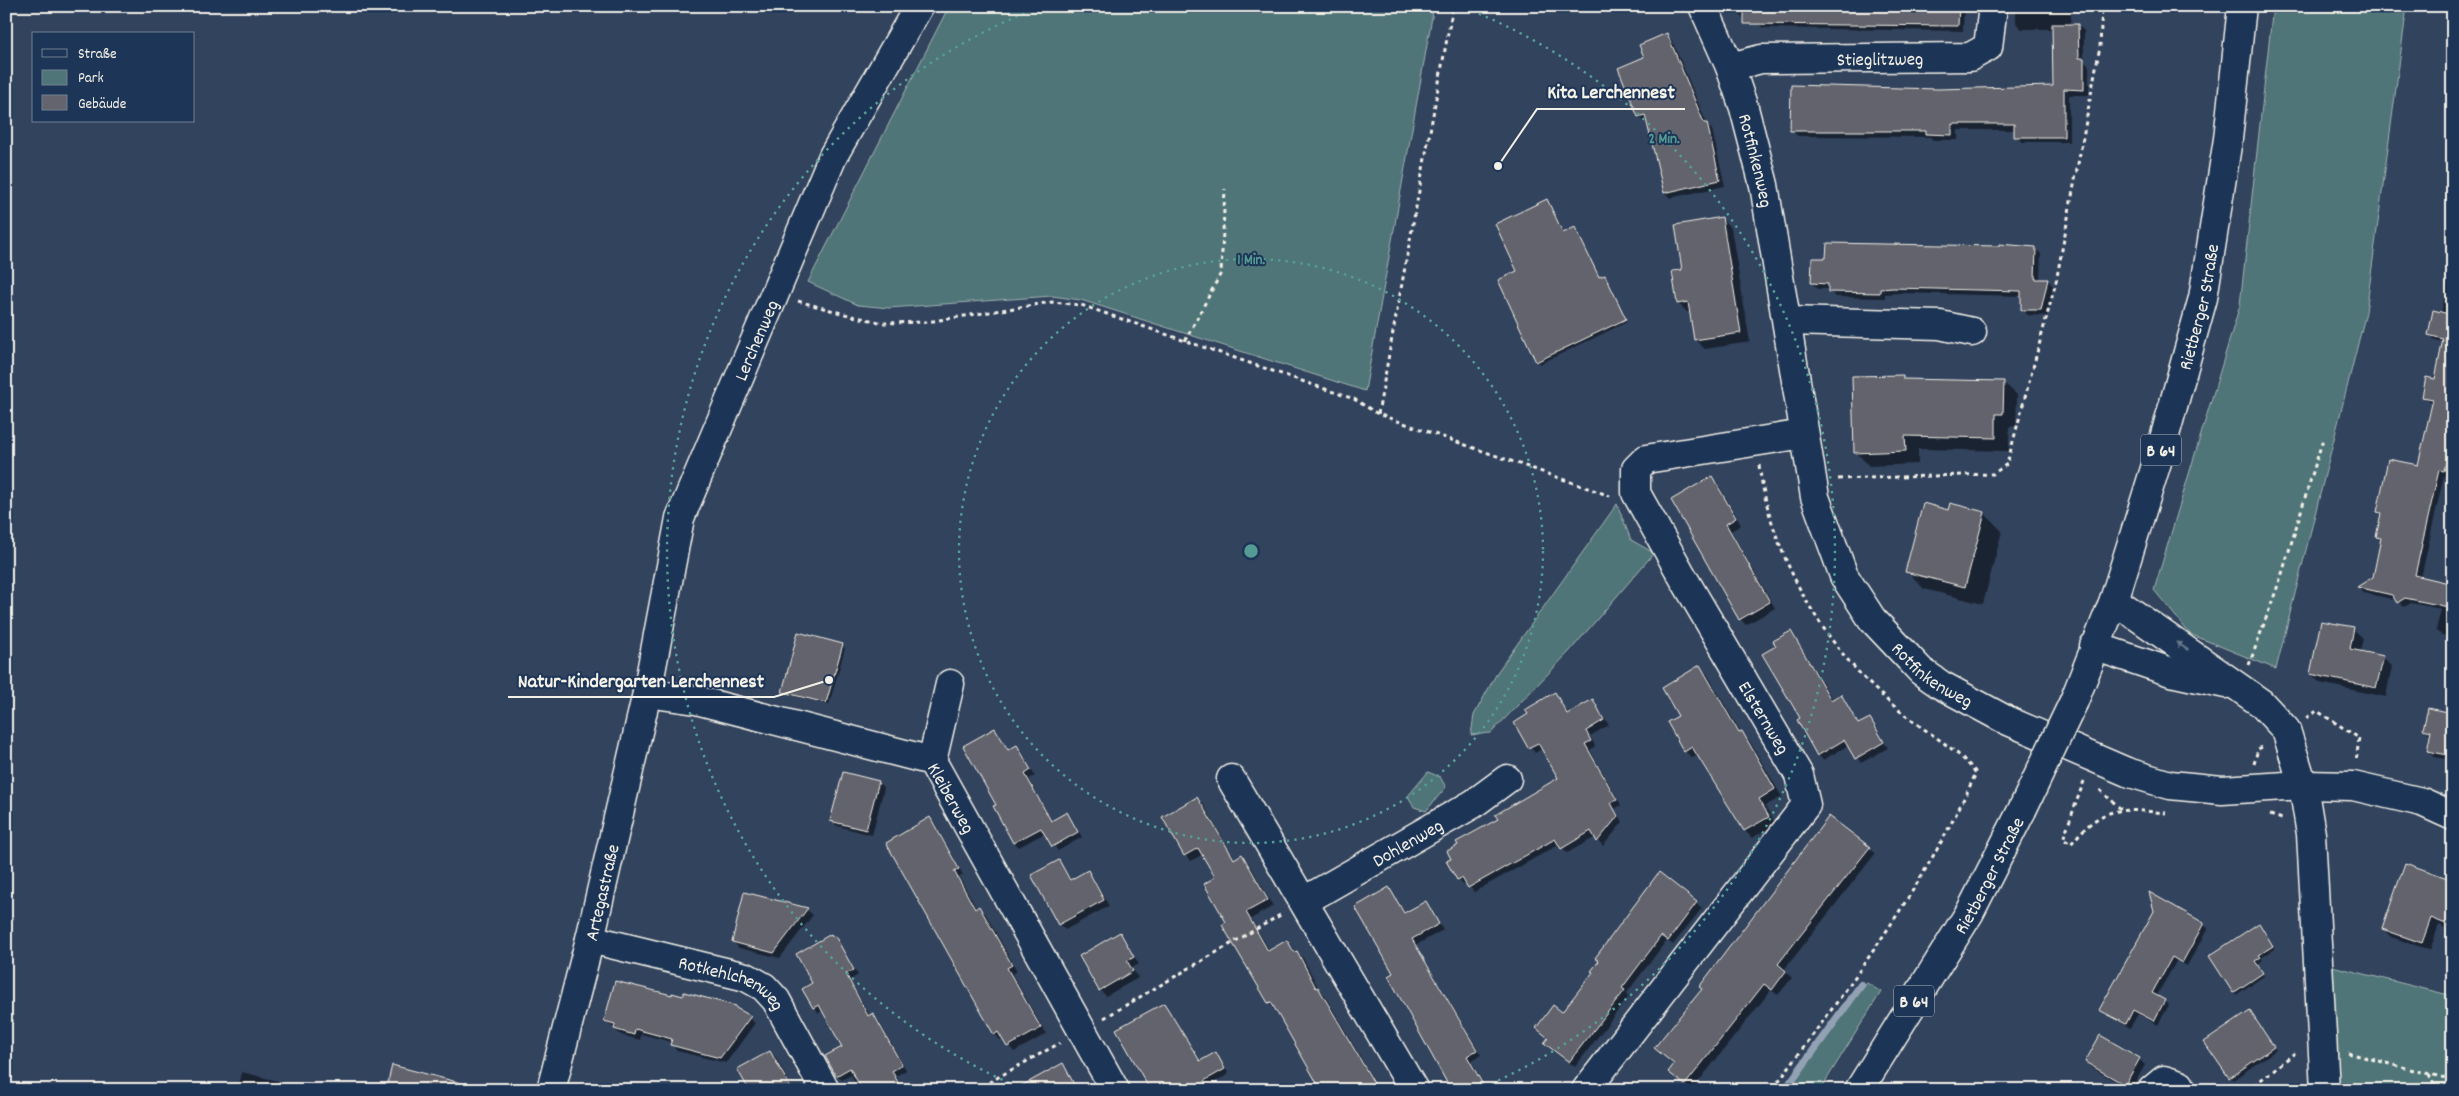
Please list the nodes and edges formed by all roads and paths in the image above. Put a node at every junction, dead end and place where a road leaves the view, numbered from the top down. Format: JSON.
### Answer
{"nodes":[{"id":1,"x":919,"y":6,"type":"edge"},
{"id":2,"x":1453,"y":6,"type":"edge"},
{"id":3,"x":1703,"y":6,"type":"edge"},
{"id":4,"x":1993,"y":6,"type":"edge"},
{"id":5,"x":2102,"y":6,"type":"edge"},
{"id":6,"x":2242,"y":6,"type":"edge"},
{"id":7,"x":1730,"y":67,"type":"junction"},
{"id":8,"x":1225,"y":189,"type":"dead end"},
{"id":9,"x":774,"y":293,"type":"junction"},
{"id":10,"x":1788,"y":321,"type":"junction"},
{"id":11,"x":1972,"y":332,"type":"dead end"},
{"id":12,"x":1185,"y":340,"type":"junction"},
{"id":13,"x":1378,"y":414,"type":"junction"},
{"id":14,"x":1804,"y":434,"type":"junction"},
{"id":15,"x":2323,"y":439,"type":"dead end"},
{"id":16,"x":1812,"y":480,"type":"junction"},
{"id":17,"x":1636,"y":493,"type":"junction"},
{"id":18,"x":2114,"y":600,"type":"junction"},
{"id":19,"x":2094,"y":646,"type":"junction"},
{"id":20,"x":950,"y":684,"type":"dead end"},
{"id":21,"x":2236,"y":687,"type":"junction"},
{"id":22,"x":647,"y":693,"type":"junction"},
{"id":23,"x":932,"y":761,"type":"junction"},
{"id":24,"x":1976,"y":773,"type":"dead end"},
{"id":25,"x":2086,"y":776,"type":"dead end"},
{"id":26,"x":1231,"y":779,"type":"dead end"},
{"id":27,"x":1507,"y":779,"type":"dead end"},
{"id":28,"x":2303,"y":785,"type":"junction"},
{"id":29,"x":2107,"y":796,"type":"dead end"},
{"id":30,"x":2121,"y":809,"type":"junction"},
{"id":31,"x":2170,"y":813,"type":"dead end"},
{"id":32,"x":2453,"y":816,"type":"edge"},
{"id":33,"x":1304,"y":901,"type":"junction"},
{"id":34,"x":590,"y":939,"type":"junction"},
{"id":35,"x":1083,"y":1030,"type":"junction"},
{"id":36,"x":2323,"y":1046,"type":"junction"},
{"id":37,"x":2376,"y":1061,"type":"dead end"},
{"id":38,"x":2429,"y":1074,"type":"junction"},
{"id":39,"x":2453,"y":1080,"type":"edge"},
{"id":40,"x":551,"y":1090,"type":"edge"},
{"id":41,"x":825,"y":1090,"type":"edge"},
{"id":42,"x":975,"y":1090,"type":"edge"},
{"id":43,"x":1115,"y":1090,"type":"edge"},
{"id":44,"x":1414,"y":1090,"type":"edge"},
{"id":45,"x":1586,"y":1090,"type":"edge"},
{"id":46,"x":1772,"y":1090,"type":"edge"},
{"id":47,"x":1859,"y":1090,"type":"edge"},
{"id":48,"x":2152,"y":1090,"type":"edge"},
{"id":49,"x":2182,"y":1090,"type":"edge"},
{"id":50,"x":2248,"y":1090,"type":"edge"},
{"id":51,"x":2325,"y":1090,"type":"edge"},
{"id":52,"x":2436,"y":1090,"type":"edge"}],
"edges":[{"from":1,"to":9,"type":"street","name":"Lerchenweg"},
{"from":2,"to":13,"type":"path"},
{"from":3,"to":7,"type":"street","name":"Rotfinkenweg"},
{"from":4,"to":7,"type":"street","name":"Stieglitzweg"},
{"from":5,"to":16,"type":"path"},
{"from":6,"to":18,"type":"street","name":"Rietberger Straße","number":"B 64"},
{"from":7,"to":10,"type":"street","name":"Rotfinkenweg"},
{"from":8,"to":12,"type":"path"},
{"from":9,"to":12,"type":"path"},
{"from":9,"to":22,"type":"street","name":"Lerchenweg"},
{"from":10,"to":11,"type":"street"},
{"from":10,"to":14,"type":"street","name":"Rotfinkenweg"},
{"from":12,"to":13,"type":"path"},
{"from":13,"to":17,"type":"path"},
{"from":14,"to":16,"type":"street","name":"Rotfinkenweg"},
{"from":14,"to":17,"type":"street"},
{"from":15,"to":21,"type":"path"},
{"from":16,"to":28,"type":"street","name":"Rotfinkenweg"},
{"from":17,"to":45,"type":"street","name":"Elsternweg"},
{"from":18,"to":19,"type":"street","name":"Rietberger Straße","number":"B 64"},
{"from":21,"to":18,"type":"street","one_way":true},
{"from":19,"to":21,"type":"street"},
{"from":19,"to":47,"type":"street","name":"Rietberger Straße","number":"B 64","bridge":true},
{"from":20,"to":23,"type":"street"},
{"from":21,"to":28,"type":"street"},
{"from":22,"to":23,"type":"street","name":"Kleiberweg"},
{"from":22,"to":34,"type":"street","name":"Artegastraße"},
{"from":23,"to":35,"type":"street","name":"Kleiberweg"},
{"from":24,"to":46,"type":"path"},
{"from":25,"to":30,"type":"path"},
{"from":26,"to":33,"type":"street"},
{"from":27,"to":33,"type":"street","name":"Dohlenweg"},
{"from":28,"to":32,"type":"street","name":"Rotfinkenweg"},
{"from":28,"to":36,"type":"street"},
{"from":29,"to":30,"type":"path"},
{"from":30,"to":31,"type":"path"},
{"from":33,"to":35,"type":"path"},
{"from":33,"to":44,"type":"street"},
{"from":34,"to":40,"type":"street","name":"Artegastraße"},
{"from":34,"to":41,"type":"street","name":"Rotkehlchenweg"},
{"from":35,"to":42,"type":"path"},
{"from":35,"to":43,"type":"street","name":"Kleiberweg"},
{"from":36,"to":50,"type":"path"},
{"from":36,"to":51,"type":"street"},
{"from":37,"to":38,"type":"path"},
{"from":38,"to":39,"type":"path"},
{"from":38,"to":52,"type":"path"},
{"from":48,"to":49,"type":"street"}]}
